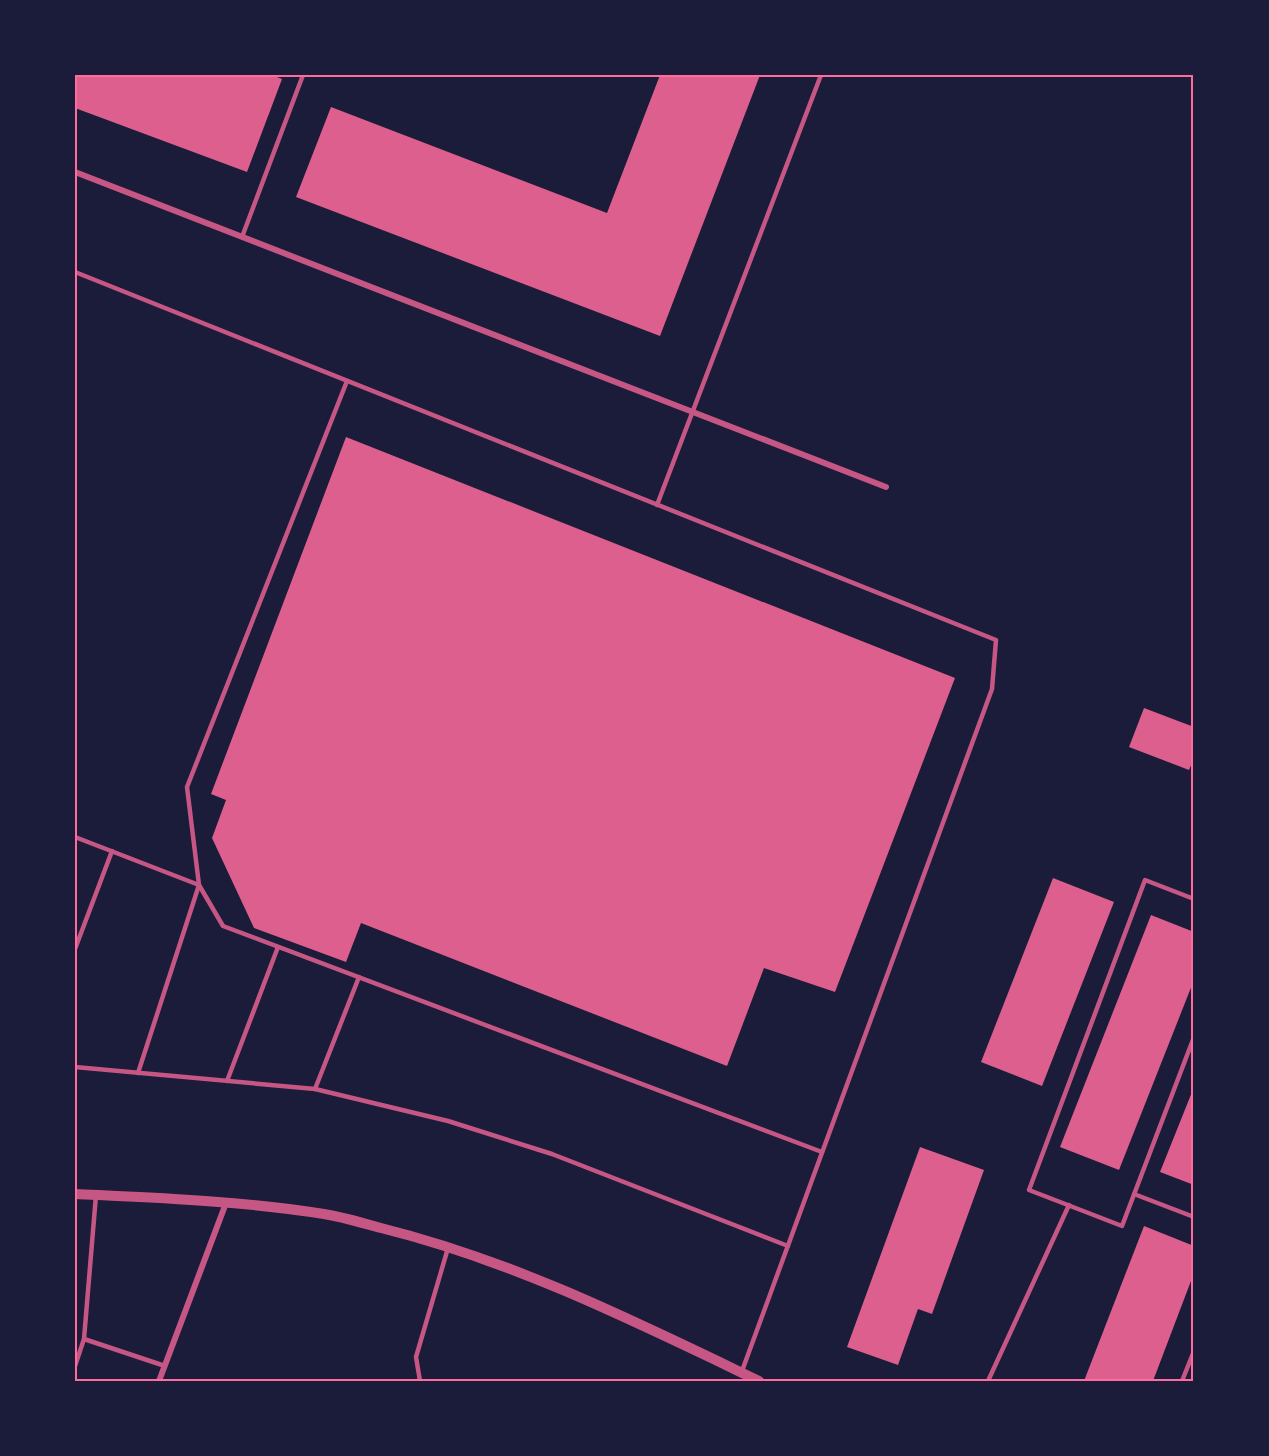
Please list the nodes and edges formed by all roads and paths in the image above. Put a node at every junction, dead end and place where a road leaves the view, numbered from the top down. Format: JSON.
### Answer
{"nodes":[{"id":1,"x":303,"y":75,"type":"edge"},
{"id":2,"x":821,"y":75,"type":"edge"},
{"id":3,"x":75,"y":172,"type":"edge"},
{"id":4,"x":242,"y":237,"type":"junction"},
{"id":5,"x":75,"y":272,"type":"edge"},
{"id":6,"x":347,"y":381,"type":"junction"},
{"id":7,"x":692,"y":412,"type":"junction"},
{"id":8,"x":886,"y":487,"type":"dead end"},
{"id":9,"x":657,"y":505,"type":"junction"},
{"id":10,"x":75,"y":837,"type":"edge"},
{"id":11,"x":112,"y":851,"type":"junction"},
{"id":12,"x":199,"y":885,"type":"junction"},
{"id":13,"x":1194,"y":899,"type":"edge"},
{"id":14,"x":278,"y":947,"type":"junction"},
{"id":15,"x":75,"y":949,"type":"edge"},
{"id":16,"x":359,"y":977,"type":"junction"},
{"id":17,"x":1194,"y":1037,"type":"edge"},
{"id":18,"x":75,"y":1067,"type":"edge"},
{"id":19,"x":138,"y":1073,"type":"junction"},
{"id":20,"x":227,"y":1081,"type":"junction"},
{"id":21,"x":315,"y":1089,"type":"junction"},
{"id":22,"x":822,"y":1152,"type":"junction"},
{"id":23,"x":75,"y":1194,"type":"edge"},
{"id":24,"x":1134,"y":1194,"type":"junction"},
{"id":25,"x":96,"y":1195,"type":"junction"},
{"id":26,"x":226,"y":1203,"type":"junction"},
{"id":27,"x":1069,"y":1205,"type":"junction"},
{"id":28,"x":1194,"y":1217,"type":"edge"},
{"id":29,"x":788,"y":1245,"type":"junction"},
{"id":30,"x":449,"y":1247,"type":"junction"},
{"id":31,"x":84,"y":1339,"type":"junction"},
{"id":32,"x":75,"y":1344,"type":"edge"},
{"id":33,"x":82,"y":1346,"type":"junction"},
{"id":34,"x":1194,"y":1351,"type":"edge"},
{"id":35,"x":75,"y":1366,"type":"edge"},
{"id":36,"x":165,"y":1366,"type":"junction"},
{"id":37,"x":741,"y":1372,"type":"junction"},
{"id":38,"x":159,"y":1381,"type":"edge"},
{"id":39,"x":420,"y":1381,"type":"edge"},
{"id":40,"x":759,"y":1381,"type":"edge"},
{"id":41,"x":988,"y":1381,"type":"edge"},
{"id":42,"x":1182,"y":1381,"type":"edge"}],
"edges":[{"from":1,"to":4,"type":"lane"},
{"from":2,"to":7,"type":"lane"},
{"from":3,"to":4,"type":"street"},
{"from":4,"to":7,"type":"street"},
{"from":5,"to":6,"type":"lane"},
{"from":6,"to":9,"type":"lane"},
{"from":6,"to":12,"type":"lane"},
{"from":7,"to":8,"type":"street"},
{"from":7,"to":9,"type":"lane"},
{"from":9,"to":22,"type":"lane"},
{"from":10,"to":11,"type":"lane"},
{"from":11,"to":12,"type":"lane"},
{"from":11,"to":15,"type":"lane"},
{"from":12,"to":14,"type":"lane"},
{"from":12,"to":19,"type":"lane"},
{"from":13,"to":27,"type":"lane"},
{"from":14,"to":16,"type":"lane"},
{"from":14,"to":20,"type":"lane"},
{"from":16,"to":21,"type":"lane"},
{"from":16,"to":22,"type":"lane"},
{"from":17,"to":24,"type":"lane"},
{"from":18,"to":19,"type":"lane"},
{"from":19,"to":20,"type":"lane"},
{"from":20,"to":21,"type":"lane"},
{"from":21,"to":29,"type":"lane"},
{"from":22,"to":29,"type":"lane"},
{"from":23,"to":25,"type":"street"},
{"from":24,"to":27,"type":"lane"},
{"from":24,"to":28,"type":"lane"},
{"from":25,"to":26,"type":"street"},
{"from":25,"to":31,"type":"lane"},
{"from":26,"to":30,"type":"street"},
{"from":26,"to":36,"type":"street"},
{"from":27,"to":41,"type":"lane"},
{"from":29,"to":37,"type":"lane"},
{"from":30,"to":37,"type":"street"},
{"from":30,"to":39,"type":"lane"},
{"from":31,"to":33,"type":"lane"},
{"from":31,"to":36,"type":"lane"},
{"from":32,"to":33,"type":"lane"},
{"from":33,"to":35,"type":"lane"},
{"from":34,"to":42,"type":"lane"},
{"from":36,"to":38,"type":"street"},
{"from":37,"to":40,"type":"street"}]}
